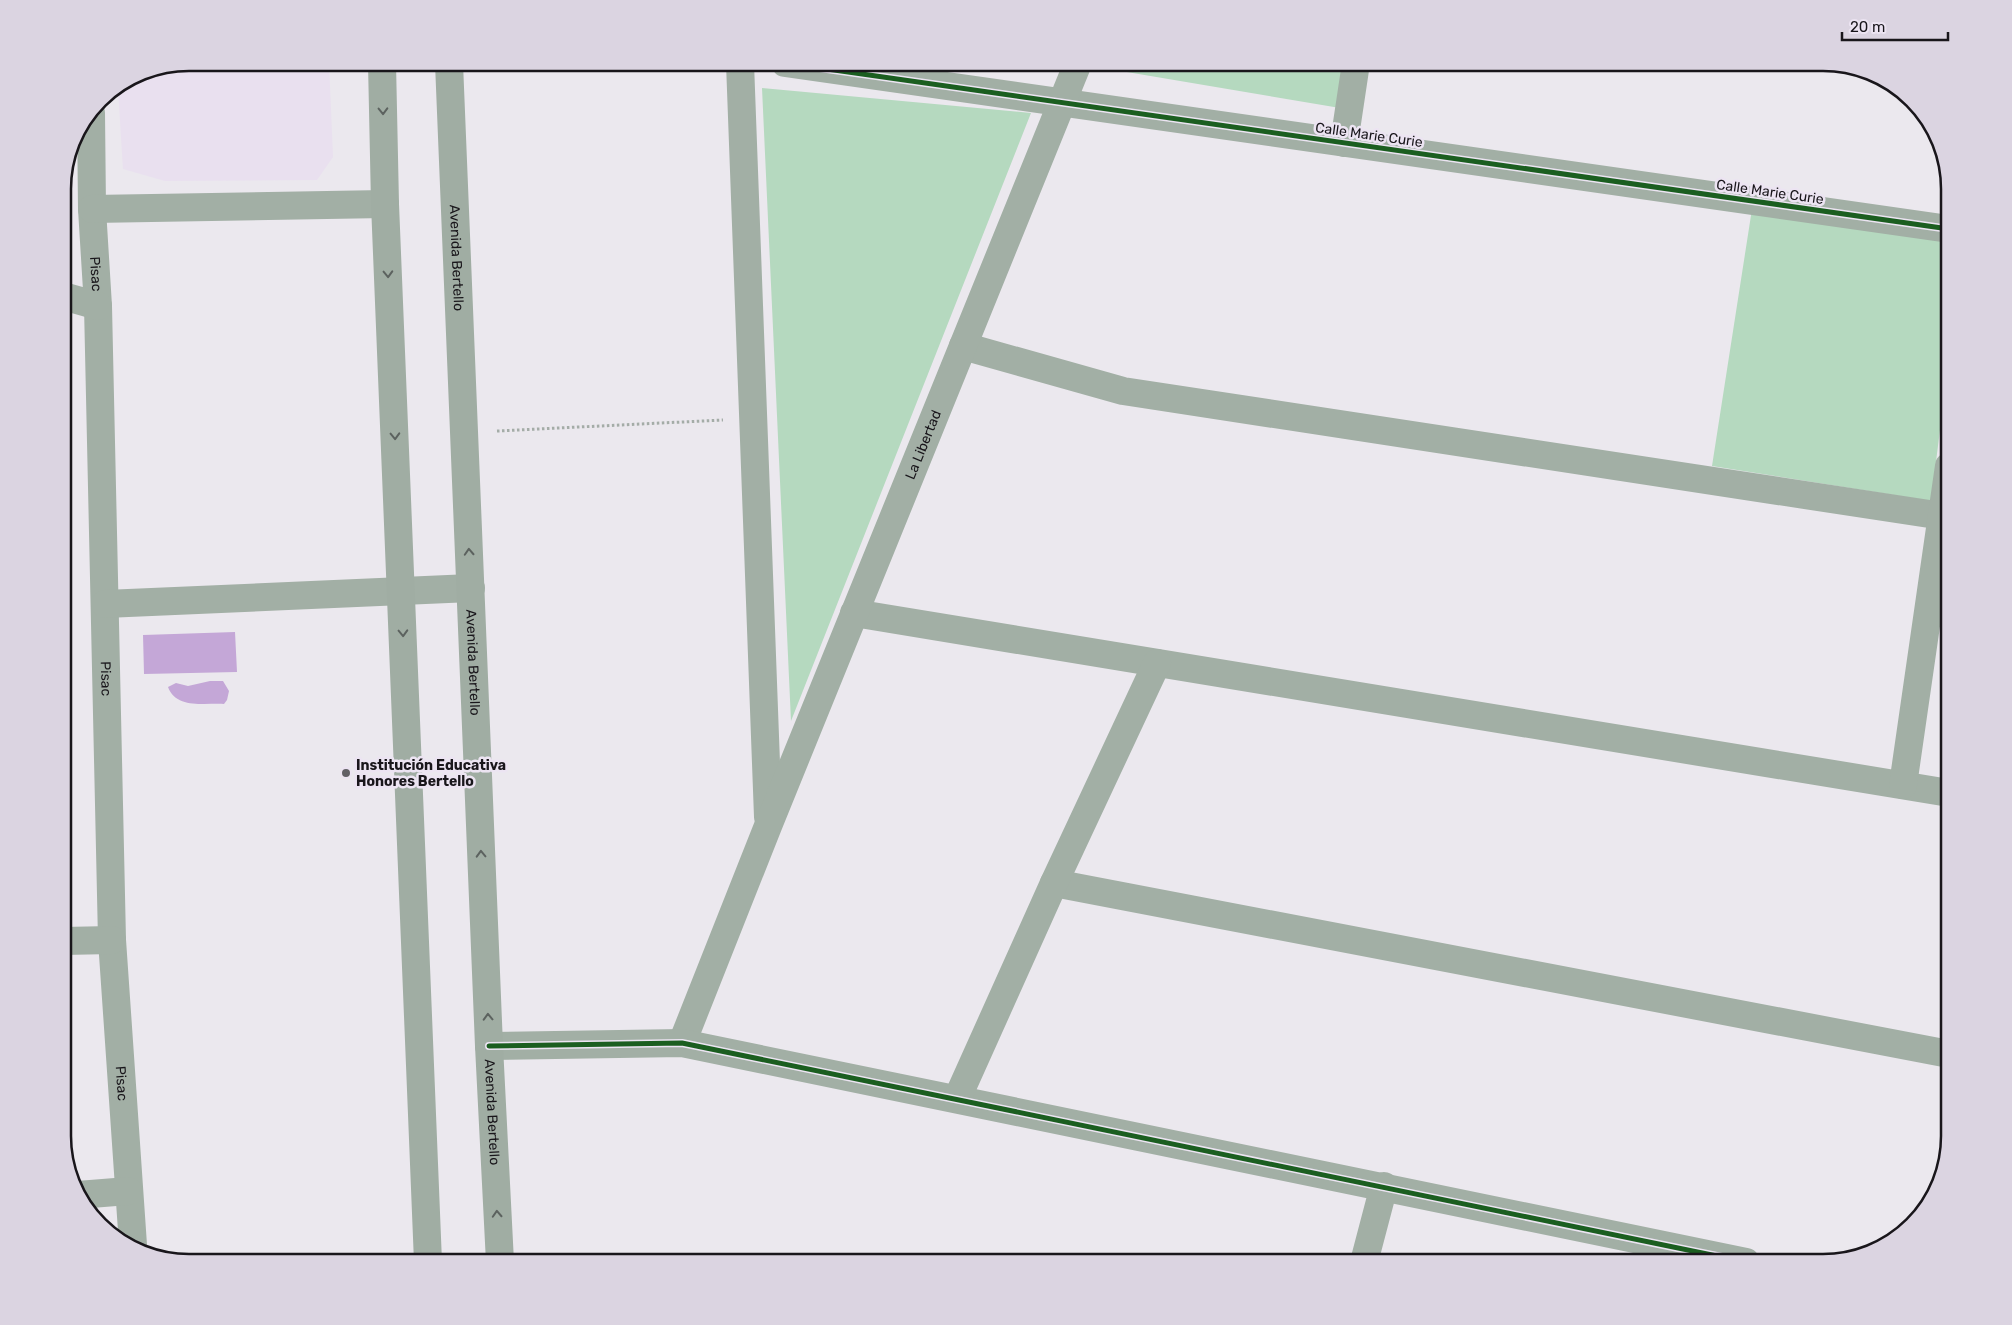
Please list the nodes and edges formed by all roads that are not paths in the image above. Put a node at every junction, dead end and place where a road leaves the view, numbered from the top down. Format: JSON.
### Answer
{"nodes":[{"id":1,"x":1074,"y":71,"type":"edge"},
{"id":2,"x":1355,"y":71,"type":"edge"},
{"id":3,"x":382,"y":72,"type":"edge"},
{"id":4,"x":449,"y":72,"type":"edge"},
{"id":5,"x":740,"y":72,"type":"edge"},
{"id":6,"x":853,"y":72,"type":"edge"},
{"id":7,"x":1063,"y":101,"type":"junction"},
{"id":8,"x":91,"y":124,"type":"edge"},
{"id":9,"x":1344,"y":143,"type":"junction"},
{"id":10,"x":386,"y":204,"type":"junction"},
{"id":11,"x":92,"y":210,"type":"junction"},
{"id":12,"x":1941,"y":228,"type":"edge"},
{"id":13,"x":72,"y":299,"type":"edge"},
{"id":14,"x":98,"y":306,"type":"junction"},
{"id":15,"x":963,"y":346,"type":"junction"},
{"id":16,"x":1941,"y":515,"type":"edge"},
{"id":17,"x":1941,"y":547,"type":"edge"},
{"id":18,"x":471,"y":588,"type":"junction"},
{"id":19,"x":401,"y":590,"type":"junction"},
{"id":20,"x":105,"y":604,"type":"junction"},
{"id":21,"x":854,"y":613,"type":"junction"},
{"id":22,"x":1157,"y":663,"type":"junction"},
{"id":23,"x":1903,"y":785,"type":"junction"},
{"id":24,"x":1941,"y":791,"type":"edge"},
{"id":25,"x":768,"y":826,"type":"junction"},
{"id":26,"x":1054,"y":883,"type":"junction"},
{"id":27,"x":112,"y":940,"type":"junction"},
{"id":28,"x":72,"y":941,"type":"edge"},
{"id":29,"x":682,"y":1043,"type":"junction"},
{"id":30,"x":489,"y":1046,"type":"junction"},
{"id":31,"x":1941,"y":1052,"type":"edge"},
{"id":32,"x":956,"y":1099,"type":"junction"},
{"id":33,"x":1384,"y":1186,"type":"junction"},
{"id":34,"x":128,"y":1191,"type":"junction"},
{"id":35,"x":87,"y":1194,"type":"edge"},
{"id":36,"x":132,"y":1239,"type":"edge"},
{"id":37,"x":428,"y":1254,"type":"edge"},
{"id":38,"x":500,"y":1254,"type":"edge"},
{"id":39,"x":1366,"y":1254,"type":"edge"},
{"id":40,"x":1708,"y":1254,"type":"edge"}],
"edges":[{"from":1,"to":7,"type":"street","name":"La Libertad"},
{"from":2,"to":9,"type":"street"},
{"from":3,"to":10,"type":"main road","one_way":true},
{"from":18,"to":4,"type":"main road","name":"Avenida Bertello","one_way":true},
{"from":5,"to":25,"type":"street"},
{"from":6,"to":7,"type":"street","name":"Calle Marie Curie"},
{"from":7,"to":9,"type":"street","name":"Calle Marie Curie"},
{"from":7,"to":15,"type":"street","name":"La Libertad"},
{"from":8,"to":11,"type":"street","name":"Pisac"},
{"from":9,"to":12,"type":"street","name":"Calle Marie Curie"},
{"from":10,"to":11,"type":"street"},
{"from":10,"to":19,"type":"main road","one_way":true},
{"from":11,"to":14,"type":"street","name":"Pisac"},
{"from":13,"to":14,"type":"street"},
{"from":14,"to":20,"type":"street","name":"Pisac"},
{"from":15,"to":16,"type":"street"},
{"from":15,"to":21,"type":"street","name":"La Libertad"},
{"from":17,"to":23,"type":"street"},
{"from":18,"to":19,"type":"street"},
{"from":30,"to":18,"type":"main road","name":"Avenida Bertello","one_way":true},
{"from":19,"to":20,"type":"street"},
{"from":19,"to":37,"type":"main road","one_way":true},
{"from":20,"to":27,"type":"street","name":"Pisac"},
{"from":21,"to":22,"type":"street"},
{"from":21,"to":25,"type":"street","name":"La Libertad"},
{"from":22,"to":23,"type":"street"},
{"from":22,"to":26,"type":"street"},
{"from":23,"to":24,"type":"street"},
{"from":25,"to":29,"type":"street","name":"La Libertad"},
{"from":26,"to":31,"type":"street"},
{"from":26,"to":32,"type":"street"},
{"from":27,"to":28,"type":"street"},
{"from":27,"to":34,"type":"street","name":"Pisac"},
{"from":29,"to":30,"type":"street"},
{"from":29,"to":32,"type":"street"},
{"from":38,"to":30,"type":"main road","name":"Avenida Bertello","one_way":true},
{"from":32,"to":33,"type":"street"},
{"from":33,"to":39,"type":"street"},
{"from":33,"to":40,"type":"street"},
{"from":34,"to":35,"type":"street"},
{"from":34,"to":36,"type":"street","name":"Pisac"}]}
